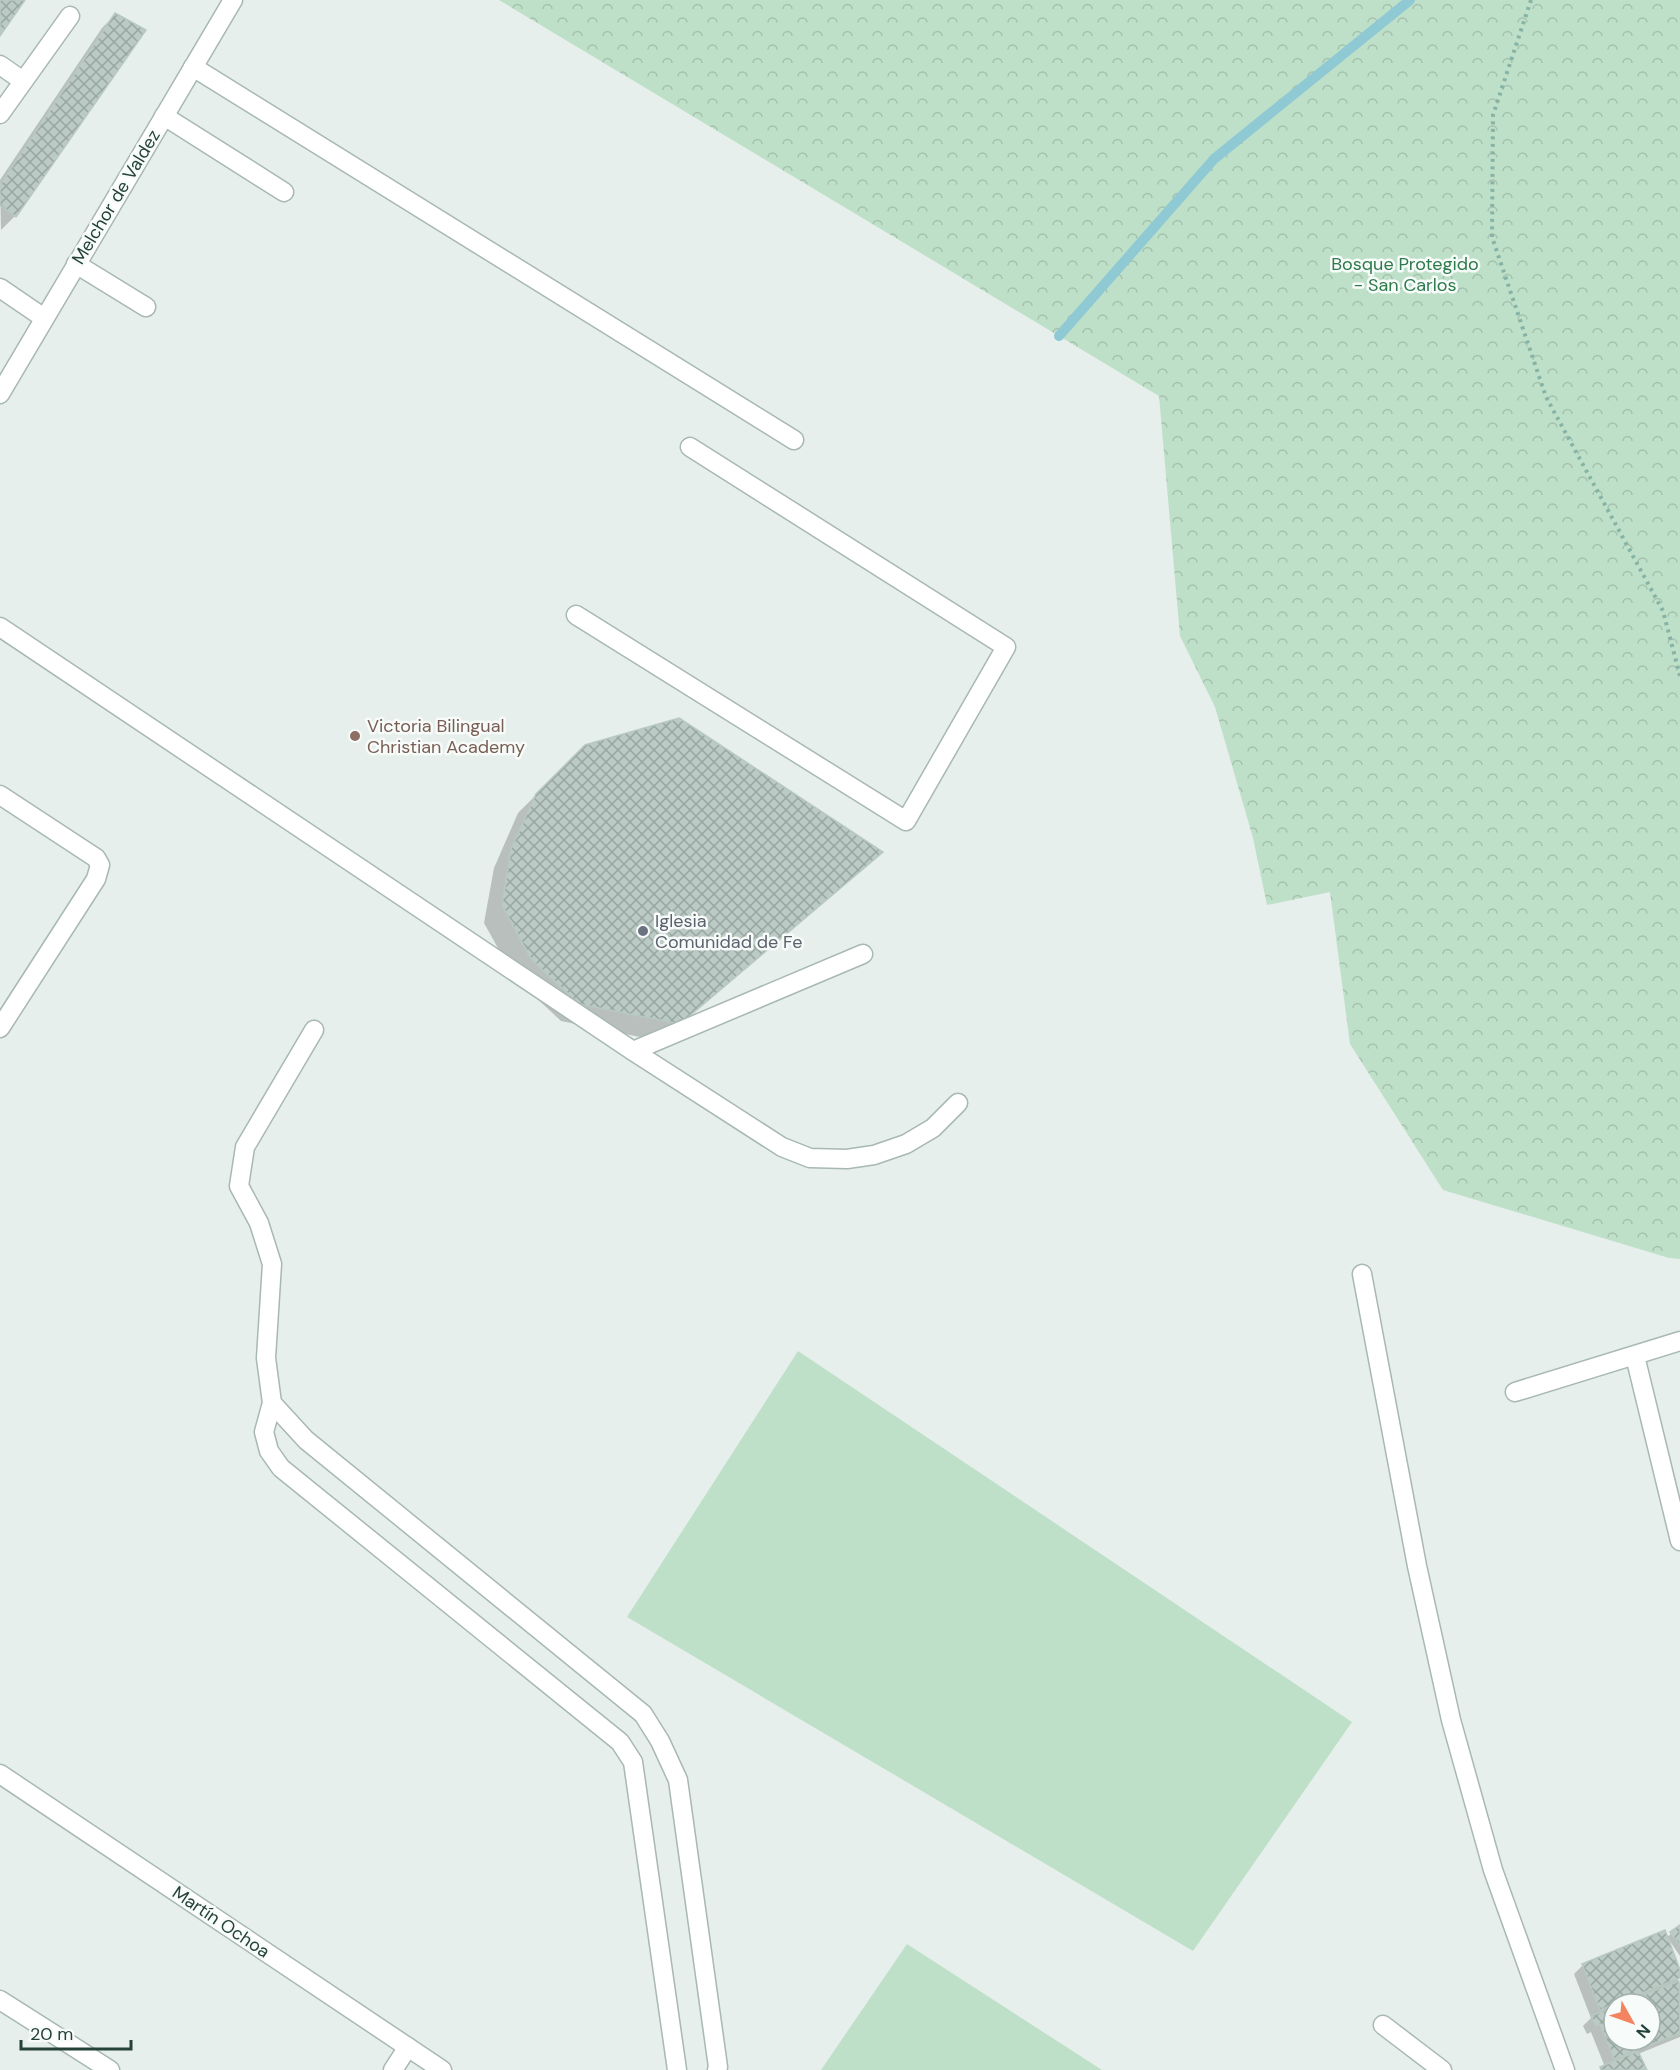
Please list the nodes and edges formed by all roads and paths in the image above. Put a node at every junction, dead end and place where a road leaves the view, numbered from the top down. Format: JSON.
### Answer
{"nodes":[{"id":1,"x":233,"y":0,"type":"edge"},
{"id":2,"x":1531,"y":0,"type":"edge"},
{"id":3,"x":70,"y":16,"type":"dead end"},
{"id":4,"x":0,"y":65,"type":"edge"},
{"id":5,"x":193,"y":67,"type":"junction"},
{"id":6,"x":23,"y":81,"type":"junction"},
{"id":7,"x":0,"y":114,"type":"edge"},
{"id":8,"x":164,"y":116,"type":"junction"},
{"id":9,"x":284,"y":192,"type":"dead end"},
{"id":10,"x":76,"y":264,"type":"junction"},
{"id":11,"x":0,"y":288,"type":"edge"},
{"id":12,"x":146,"y":307,"type":"dead end"},
{"id":13,"x":44,"y":318,"type":"junction"},
{"id":14,"x":0,"y":394,"type":"edge"},
{"id":15,"x":794,"y":440,"type":"dead end"},
{"id":16,"x":690,"y":447,"type":"dead end"},
{"id":17,"x":576,"y":615,"type":"dead end"},
{"id":18,"x":0,"y":627,"type":"edge"},
{"id":19,"x":1680,"y":676,"type":"edge"},
{"id":20,"x":0,"y":795,"type":"edge"},
{"id":21,"x":862,"y":954,"type":"dead end"},
{"id":22,"x":0,"y":1028,"type":"edge"},
{"id":23,"x":314,"y":1030,"type":"dead end"},
{"id":24,"x":633,"y":1051,"type":"junction"},
{"id":25,"x":958,"y":1103,"type":"dead end"},
{"id":26,"x":1362,"y":1274,"type":"dead end"},
{"id":27,"x":1680,"y":1341,"type":"edge"},
{"id":28,"x":1635,"y":1356,"type":"junction"},
{"id":29,"x":1515,"y":1392,"type":"dead end"},
{"id":30,"x":272,"y":1402,"type":"junction"},
{"id":31,"x":1680,"y":1541,"type":"edge"},
{"id":32,"x":660,"y":1741,"type":"junction"},
{"id":33,"x":633,"y":1762,"type":"junction"},
{"id":34,"x":0,"y":1774,"type":"edge"},
{"id":35,"x":0,"y":2000,"type":"edge"},
{"id":36,"x":1383,"y":2025,"type":"dead end"},
{"id":37,"x":408,"y":2047,"type":"junction"},
{"id":38,"x":110,"y":2070,"type":"edge"},
{"id":39,"x":393,"y":2070,"type":"edge"},
{"id":40,"x":442,"y":2070,"type":"edge"},
{"id":41,"x":677,"y":2070,"type":"edge"},
{"id":42,"x":717,"y":2070,"type":"edge"},
{"id":43,"x":1442,"y":2070,"type":"edge"},
{"id":44,"x":1565,"y":2070,"type":"edge"}],
"edges":[{"from":1,"to":5,"type":"street","name":"Melchor de Valdez"},
{"from":2,"to":19,"type":"path"},
{"from":3,"to":6,"type":"street"},
{"from":4,"to":6,"type":"street"},
{"from":5,"to":8,"type":"street","name":"Melchor de Valdez"},
{"from":5,"to":15,"type":"street"},
{"from":6,"to":7,"type":"street"},
{"from":8,"to":9,"type":"street"},
{"from":8,"to":10,"type":"street","name":"Melchor de Valdez"},
{"from":10,"to":12,"type":"street"},
{"from":10,"to":13,"type":"street","name":"Melchor de Valdez"},
{"from":11,"to":13,"type":"street"},
{"from":13,"to":14,"type":"street","name":"Melchor de Valdez"},
{"from":16,"to":17,"type":"street"},
{"from":18,"to":24,"type":"street"},
{"from":20,"to":22,"type":"street"},
{"from":21,"to":24,"type":"street"},
{"from":23,"to":30,"type":"street"},
{"from":24,"to":25,"type":"street"},
{"from":26,"to":44,"type":"street"},
{"from":27,"to":28,"type":"street"},
{"from":28,"to":29,"type":"street"},
{"from":28,"to":31,"type":"street"},
{"from":30,"to":32,"type":"street"},
{"from":30,"to":33,"type":"street"},
{"from":32,"to":33,"type":"street"},
{"from":32,"to":42,"type":"street"},
{"from":33,"to":41,"type":"street"},
{"from":34,"to":37,"type":"street","name":"Martín Ochoa"},
{"from":35,"to":38,"type":"street"},
{"from":36,"to":43,"type":"street"},
{"from":37,"to":39,"type":"street"},
{"from":37,"to":40,"type":"street","name":"Martín Ochoa"}]}
